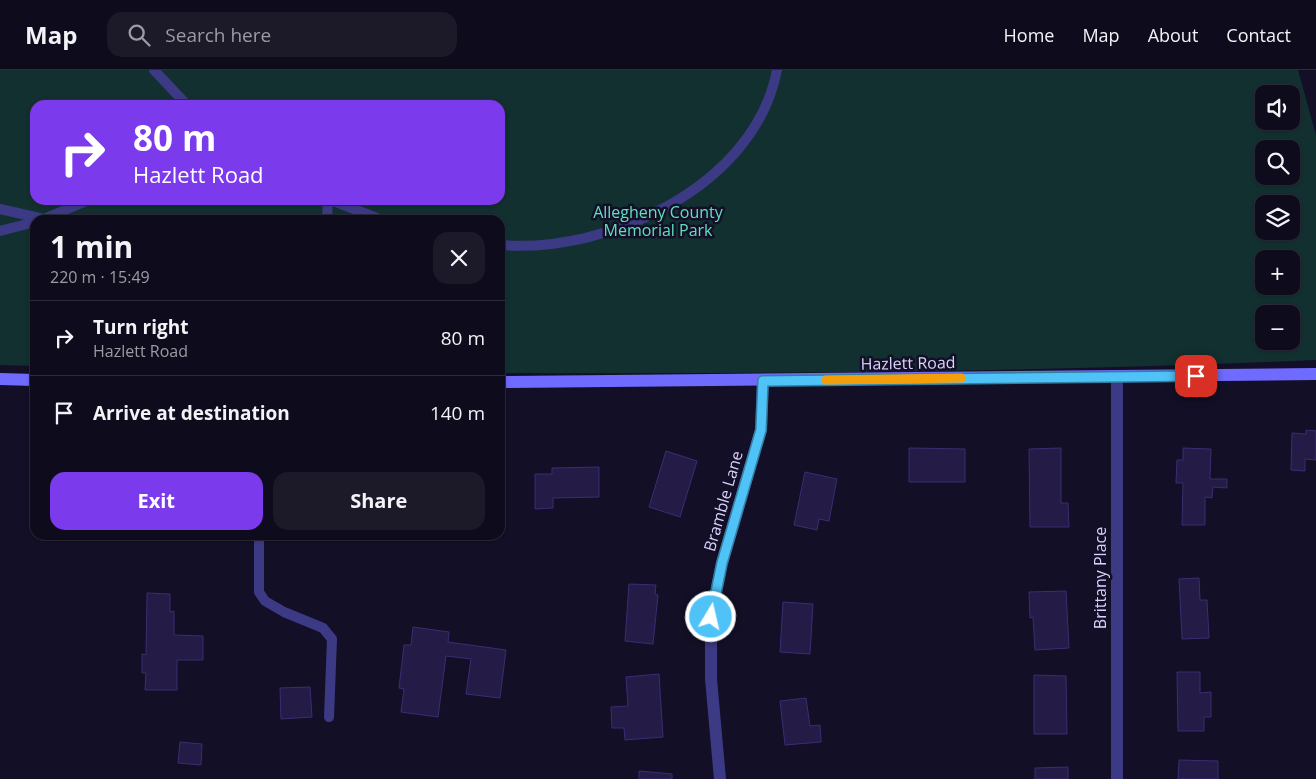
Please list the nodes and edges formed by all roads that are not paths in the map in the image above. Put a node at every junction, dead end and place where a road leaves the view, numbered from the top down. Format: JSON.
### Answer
{"nodes":[{"id":1,"x":154,"y":70,"type":"edge"},
{"id":2,"x":777,"y":70,"type":"edge"},
{"id":3,"x":182,"y":100,"type":"edge"},
{"id":4,"x":77,"y":205,"type":"edge"},
{"id":5,"x":343,"y":205,"type":"edge"},
{"id":6,"x":0,"y":209,"type":"edge"},
{"id":7,"x":52,"y":215,"type":"edge"},
{"id":8,"x":369,"y":215,"type":"edge"},
{"id":9,"x":30,"y":217,"type":"edge"},
{"id":10,"x":30,"y":223,"type":"edge"},
{"id":11,"x":0,"y":231,"type":"edge"},
{"id":12,"x":505,"y":245,"type":"edge"},
{"id":13,"x":1316,"y":374,"type":"edge"},
{"id":14,"x":1116,"y":376,"type":"junction"},
{"id":15,"x":0,"y":379,"type":"edge"},
{"id":16,"x":30,"y":380,"type":"edge"},
{"id":17,"x":763,"y":381,"type":"junction"},
{"id":18,"x":505,"y":382,"type":"edge"},
{"id":19,"x":259,"y":540,"type":"edge"},
{"id":20,"x":329,"y":717,"type":"dead end"},
{"id":21,"x":720,"y":779,"type":"edge"},
{"id":22,"x":1116,"y":779,"type":"edge"}],
"edges":[{"from":1,"to":3,"type":"lane"},
{"from":2,"to":12,"type":"lane"},
{"from":4,"to":7,"type":"lane"},
{"from":5,"to":8,"type":"lane"},
{"from":6,"to":9,"type":"lane"},
{"from":10,"to":11,"type":"lane"},
{"from":13,"to":14,"type":"street","name":"Hazlett Road"},
{"from":14,"to":17,"type":"street","name":"Hazlett Road"},
{"from":14,"to":22,"type":"street","name":"Brittany Place"},
{"from":15,"to":16,"type":"street"},
{"from":17,"to":18,"type":"street","name":"Hazlett Road"},
{"from":17,"to":21,"type":"street","name":"Bramble Lane"},
{"from":19,"to":20,"type":"lane"}]}
